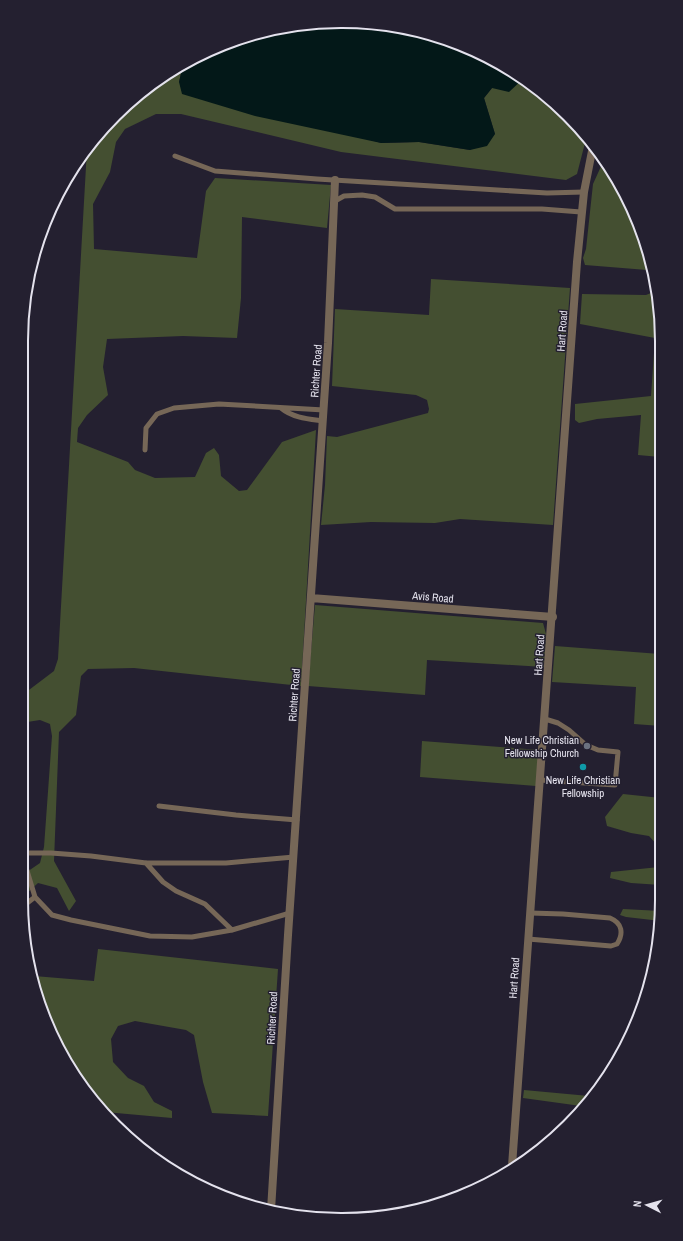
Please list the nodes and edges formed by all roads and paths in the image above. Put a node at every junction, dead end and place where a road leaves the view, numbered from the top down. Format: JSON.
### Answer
{"nodes":[{"id":1,"x":591,"y":152,"type":"edge"},
{"id":2,"x":175,"y":156,"type":"dead end"},
{"id":3,"x":336,"y":180,"type":"junction"},
{"id":4,"x":584,"y":192,"type":"junction"},
{"id":5,"x":335,"y":201,"type":"junction"},
{"id":6,"x":582,"y":212,"type":"junction"},
{"id":7,"x":281,"y":408,"type":"junction"},
{"id":8,"x":324,"y":410,"type":"junction"},
{"id":9,"x":324,"y":421,"type":"junction"},
{"id":10,"x":145,"y":450,"type":"dead end"},
{"id":11,"x":311,"y":598,"type":"junction"},
{"id":12,"x":553,"y":617,"type":"junction"},
{"id":13,"x":545,"y":719,"type":"junction"},
{"id":14,"x":540,"y":780,"type":"junction"},
{"id":15,"x":160,"y":806,"type":"dead end"},
{"id":16,"x":297,"y":820,"type":"junction"},
{"id":17,"x":28,"y":852,"type":"edge"},
{"id":18,"x":294,"y":857,"type":"junction"},
{"id":19,"x":146,"y":863,"type":"junction"},
{"id":20,"x":28,"y":874,"type":"edge"},
{"id":21,"x":35,"y":896,"type":"junction"},
{"id":22,"x":28,"y":901,"type":"edge"},
{"id":23,"x":290,"y":913,"type":"junction"},
{"id":24,"x":530,"y":913,"type":"junction"},
{"id":25,"x":232,"y":930,"type":"junction"},
{"id":26,"x":528,"y":939,"type":"junction"},
{"id":27,"x":512,"y":1162,"type":"edge"},
{"id":28,"x":272,"y":1205,"type":"edge"}],
"edges":[{"from":1,"to":4,"type":"street","name":"Hart Road"},
{"from":2,"to":3,"type":"lane"},
{"from":3,"to":4,"type":"lane"},
{"from":3,"to":5,"type":"street","name":"Richter Road"},
{"from":4,"to":6,"type":"street","name":"Hart Road"},
{"from":5,"to":6,"type":"lane"},
{"from":5,"to":8,"type":"street","name":"Richter Road"},
{"from":6,"to":12,"type":"street","name":"Hart Road"},
{"from":7,"to":8,"type":"lane"},
{"from":7,"to":9,"type":"lane"},
{"from":7,"to":10,"type":"lane"},
{"from":8,"to":9,"type":"street","name":"Richter Road"},
{"from":9,"to":11,"type":"street","name":"Richter Road"},
{"from":11,"to":12,"type":"street","name":"Avis Road"},
{"from":11,"to":16,"type":"street","name":"Richter Road"},
{"from":12,"to":13,"type":"street","name":"Hart Road"},
{"from":13,"to":14,"type":"street","name":"Hart Road"},
{"from":13,"to":14,"type":"lane"},
{"from":14,"to":24,"type":"street","name":"Hart Road"},
{"from":15,"to":16,"type":"lane"},
{"from":16,"to":18,"type":"street","name":"Richter Road"},
{"from":17,"to":19,"type":"lane"},
{"from":18,"to":19,"type":"lane"},
{"from":18,"to":23,"type":"street","name":"Richter Road"},
{"from":19,"to":25,"type":"lane"},
{"from":20,"to":21,"type":"lane"},
{"from":21,"to":22,"type":"lane"},
{"from":21,"to":25,"type":"lane"},
{"from":23,"to":25,"type":"lane"},
{"from":23,"to":28,"type":"street","name":"Richter Road"},
{"from":24,"to":26,"type":"street","name":"Hart Road"},
{"from":24,"to":26,"type":"lane"},
{"from":26,"to":27,"type":"street","name":"Hart Road"}]}
